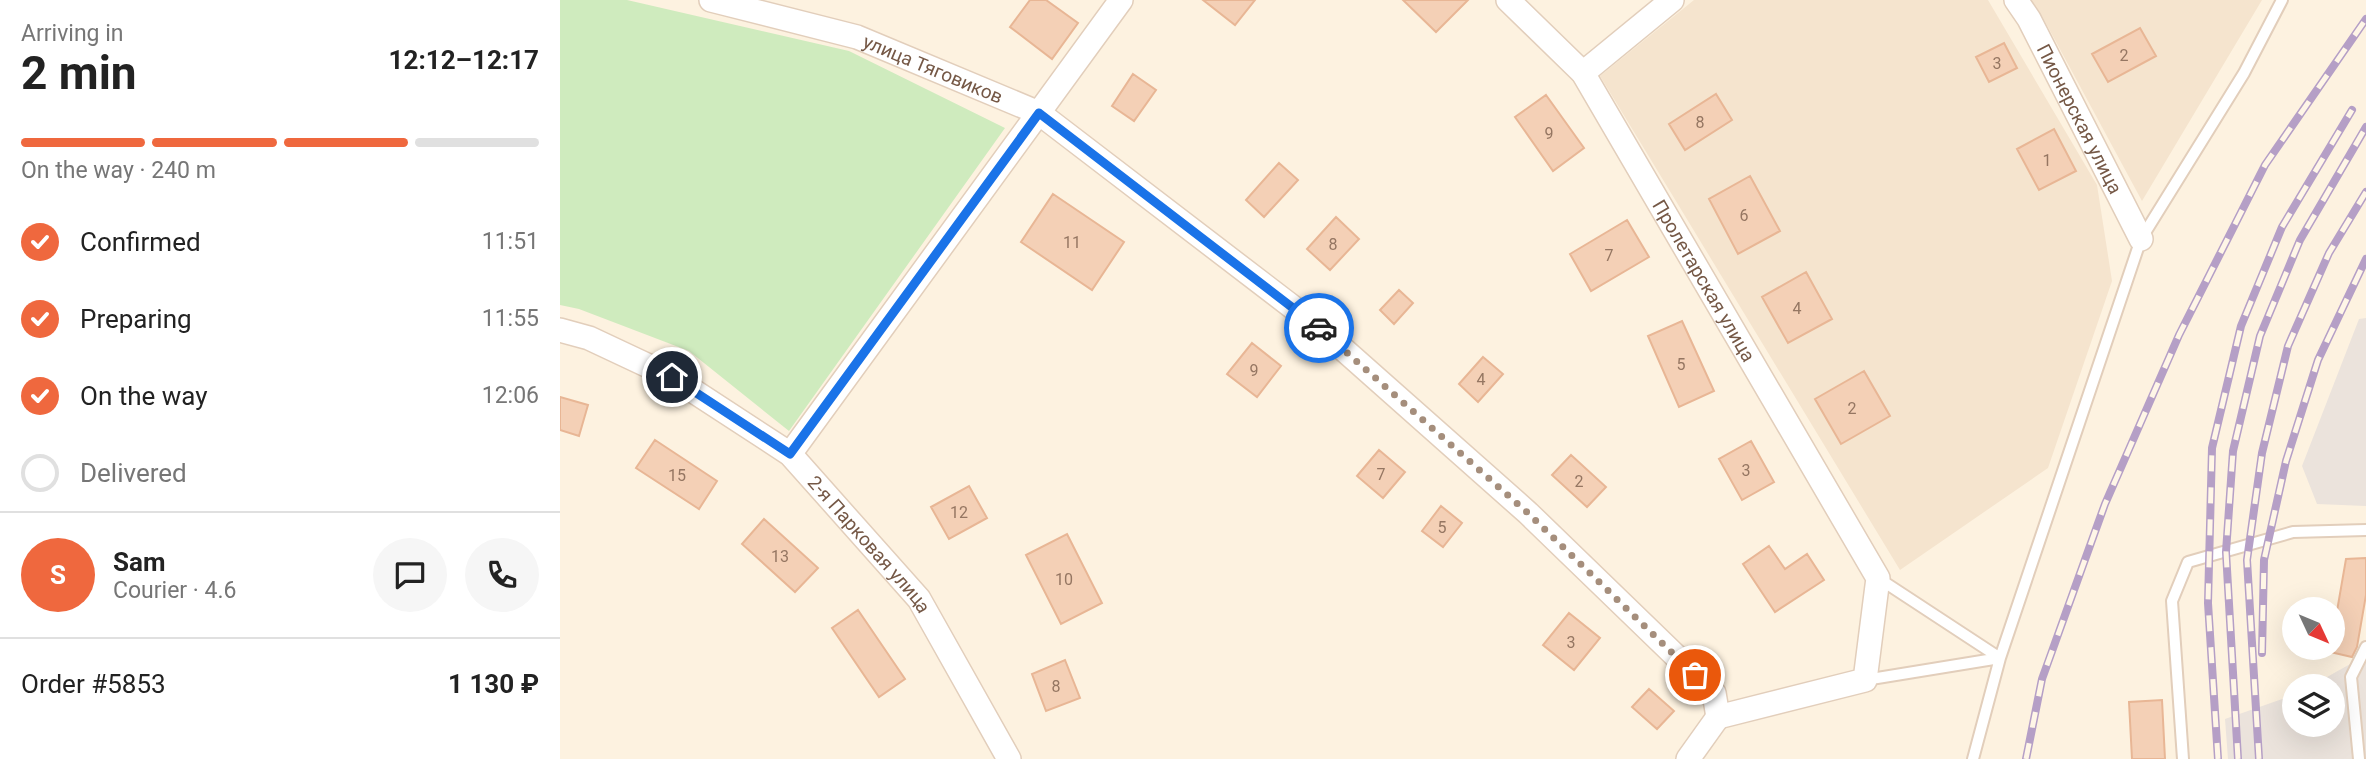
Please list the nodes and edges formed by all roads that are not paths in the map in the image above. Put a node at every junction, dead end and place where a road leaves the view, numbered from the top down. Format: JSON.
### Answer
{"nodes":[{"id":1,"x":711,"y":0,"type":"edge"},
{"id":2,"x":1121,"y":0,"type":"edge"},
{"id":3,"x":1508,"y":0,"type":"edge"},
{"id":4,"x":1672,"y":0,"type":"edge"},
{"id":5,"x":2016,"y":0,"type":"edge"},
{"id":6,"x":2282,"y":0,"type":"edge"},
{"id":7,"x":1583,"y":73,"type":"junction"},
{"id":8,"x":1039,"y":113,"type":"junction"},
{"id":9,"x":2141,"y":239,"type":"junction"},
{"id":10,"x":560,"y":330,"type":"edge"},
{"id":11,"x":790,"y":454,"type":"junction"},
{"id":12,"x":2366,"y":530,"type":"edge"},
{"id":13,"x":1878,"y":578,"type":"junction"},
{"id":14,"x":2366,"y":647,"type":"edge"},
{"id":15,"x":2000,"y":659,"type":"junction"},
{"id":16,"x":1866,"y":680,"type":"junction"},
{"id":17,"x":1718,"y":718,"type":"junction"},
{"id":18,"x":1009,"y":759,"type":"edge"},
{"id":19,"x":1688,"y":759,"type":"edge"},
{"id":20,"x":1973,"y":759,"type":"edge"},
{"id":21,"x":2183,"y":759,"type":"edge"},
{"id":22,"x":2359,"y":759,"type":"edge"}],
"edges":[{"from":1,"to":8,"type":"street","name":"улица Тяговиков"},
{"from":2,"to":8,"type":"street"},
{"from":3,"to":7,"type":"street","name":"Пролетарская улица"},
{"from":4,"to":7,"type":"street"},
{"from":5,"to":9,"type":"street","name":"Пионерская улица"},
{"from":6,"to":9,"type":"lane"},
{"from":7,"to":13,"type":"street","name":"Пролетарская улица"},
{"from":8,"to":11,"type":"street"},
{"from":8,"to":17,"type":"street","name":"улица Тяговиков"},
{"from":9,"to":15,"type":"lane"},
{"from":10,"to":11,"type":"street","name":"2-я Парковая улица"},
{"from":11,"to":18,"type":"street","name":"2-я Парковая улица"},
{"from":12,"to":21,"type":"lane"},
{"from":13,"to":15,"type":"lane"},
{"from":13,"to":16,"type":"street"},
{"from":14,"to":22,"type":"lane"},
{"from":15,"to":16,"type":"lane"},
{"from":15,"to":20,"type":"lane"},
{"from":16,"to":17,"type":"street"},
{"from":17,"to":19,"type":"street"}]}
